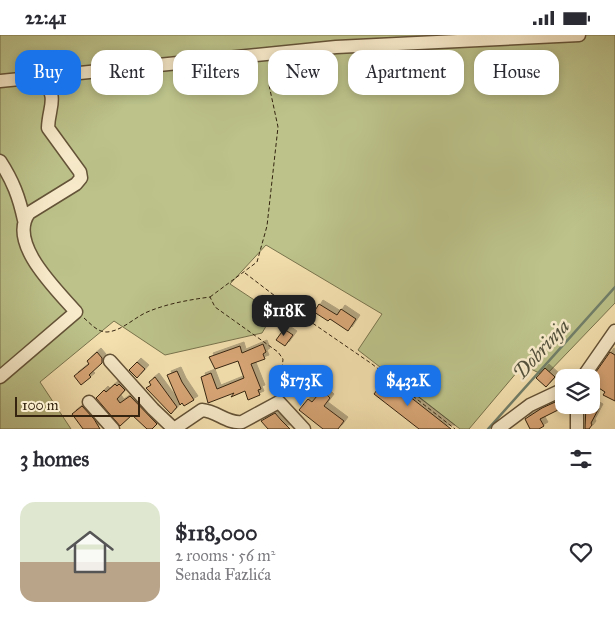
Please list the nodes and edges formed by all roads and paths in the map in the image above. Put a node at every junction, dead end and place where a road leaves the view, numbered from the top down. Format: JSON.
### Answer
{"nodes":[{"id":1,"x":579,"y":35,"type":"edge"},
{"id":2,"x":336,"y":47,"type":"junction"},
{"id":3,"x":81,"y":73,"type":"edge"},
{"id":4,"x":15,"y":80,"type":"edge"},
{"id":5,"x":0,"y":81,"type":"edge"},
{"id":6,"x":51,"y":95,"type":"edge"},
{"id":7,"x":0,"y":161,"type":"edge"},
{"id":8,"x":24,"y":220,"type":"junction"},
{"id":9,"x":244,"y":272,"type":"junction"},
{"id":10,"x":210,"y":297,"type":"junction"},
{"id":11,"x":76,"y":312,"type":"junction"},
{"id":12,"x":613,"y":339,"type":"edge"},
{"id":13,"x":110,"y":361,"type":"dead end"},
{"id":14,"x":589,"y":369,"type":"edge"},
{"id":15,"x":0,"y":377,"type":"edge"},
{"id":16,"x":555,"y":393,"type":"edge"},
{"id":17,"x":89,"y":402,"type":"dead end"},
{"id":18,"x":279,"y":402,"type":"junction"},
{"id":19,"x":577,"y":414,"type":"edge"},
{"id":20,"x":299,"y":427,"type":"edge"},
{"id":21,"x":113,"y":429,"type":"edge"},
{"id":22,"x":174,"y":429,"type":"edge"},
{"id":23,"x":455,"y":429,"type":"edge"},
{"id":24,"x":498,"y":429,"type":"edge"},
{"id":25,"x":577,"y":429,"type":"edge"}],
"edges":[{"from":1,"to":2,"type":"street"},
{"from":2,"to":3,"type":"street"},
{"from":2,"to":9,"type":"path"},
{"from":4,"to":5,"type":"street"},
{"from":6,"to":8,"type":"street"},
{"from":7,"to":8,"type":"street"},
{"from":8,"to":11,"type":"street"},
{"from":9,"to":10,"type":"path"},
{"from":9,"to":23,"type":"path"},
{"from":10,"to":11,"type":"path"},
{"from":10,"to":18,"type":"path"},
{"from":11,"to":15,"type":"street"},
{"from":12,"to":14,"type":"street"},
{"from":13,"to":22,"type":"street"},
{"from":16,"to":24,"type":"street"},
{"from":17,"to":21,"type":"street"},
{"from":18,"to":20,"type":"street"},
{"from":18,"to":22,"type":"street"},
{"from":19,"to":25,"type":"street"}]}
